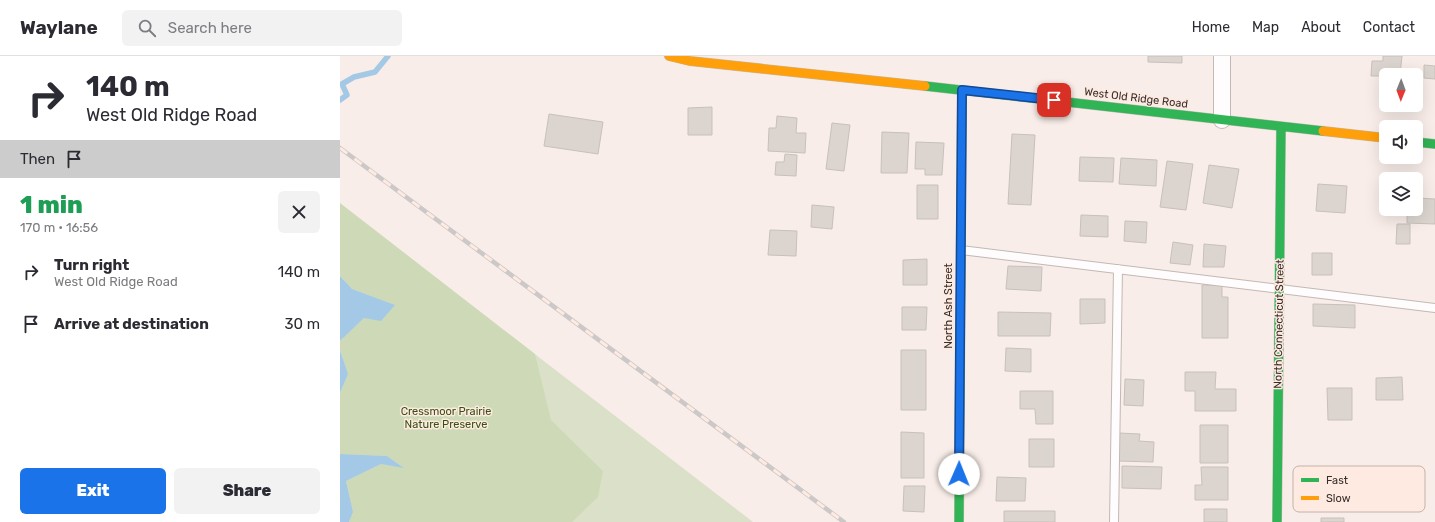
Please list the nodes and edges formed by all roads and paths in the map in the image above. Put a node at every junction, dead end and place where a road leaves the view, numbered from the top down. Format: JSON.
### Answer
{"nodes":[{"id":1,"x":669,"y":56,"type":"edge"},
{"id":2,"x":1222,"y":56,"type":"edge"},
{"id":3,"x":962,"y":90,"type":"junction"},
{"id":4,"x":1222,"y":120,"type":"junction"},
{"id":5,"x":1281,"y":127,"type":"junction"},
{"id":6,"x":1379,"y":137,"type":"edge"},
{"id":7,"x":1423,"y":143,"type":"edge"},
{"id":8,"x":1435,"y":144,"type":"edge"},
{"id":9,"x":961,"y":250,"type":"junction"},
{"id":10,"x":1118,"y":269,"type":"junction"},
{"id":11,"x":1280,"y":289,"type":"junction"},
{"id":12,"x":1435,"y":308,"type":"edge"},
{"id":13,"x":958,"y":522,"type":"edge"},
{"id":14,"x":1114,"y":522,"type":"edge"},
{"id":15,"x":1277,"y":522,"type":"edge"}],
"edges":[{"from":1,"to":3,"type":"street","name":"West Old Ridge Road"},
{"from":2,"to":4,"type":"street"},
{"from":3,"to":4,"type":"street","name":"West Old Ridge Road"},
{"from":3,"to":9,"type":"street","name":"North Ash Street"},
{"from":4,"to":5,"type":"street","name":"West Old Ridge Road"},
{"from":5,"to":6,"type":"street","name":"West Old Ridge Road"},
{"from":5,"to":11,"type":"street","name":"North Connecticut Street"},
{"from":7,"to":8,"type":"street"},
{"from":9,"to":10,"type":"lane"},
{"from":9,"to":13,"type":"street","name":"North Ash Street"},
{"from":10,"to":11,"type":"lane"},
{"from":10,"to":14,"type":"lane"},
{"from":11,"to":12,"type":"lane"},
{"from":11,"to":15,"type":"street","name":"North Connecticut Street"}]}
